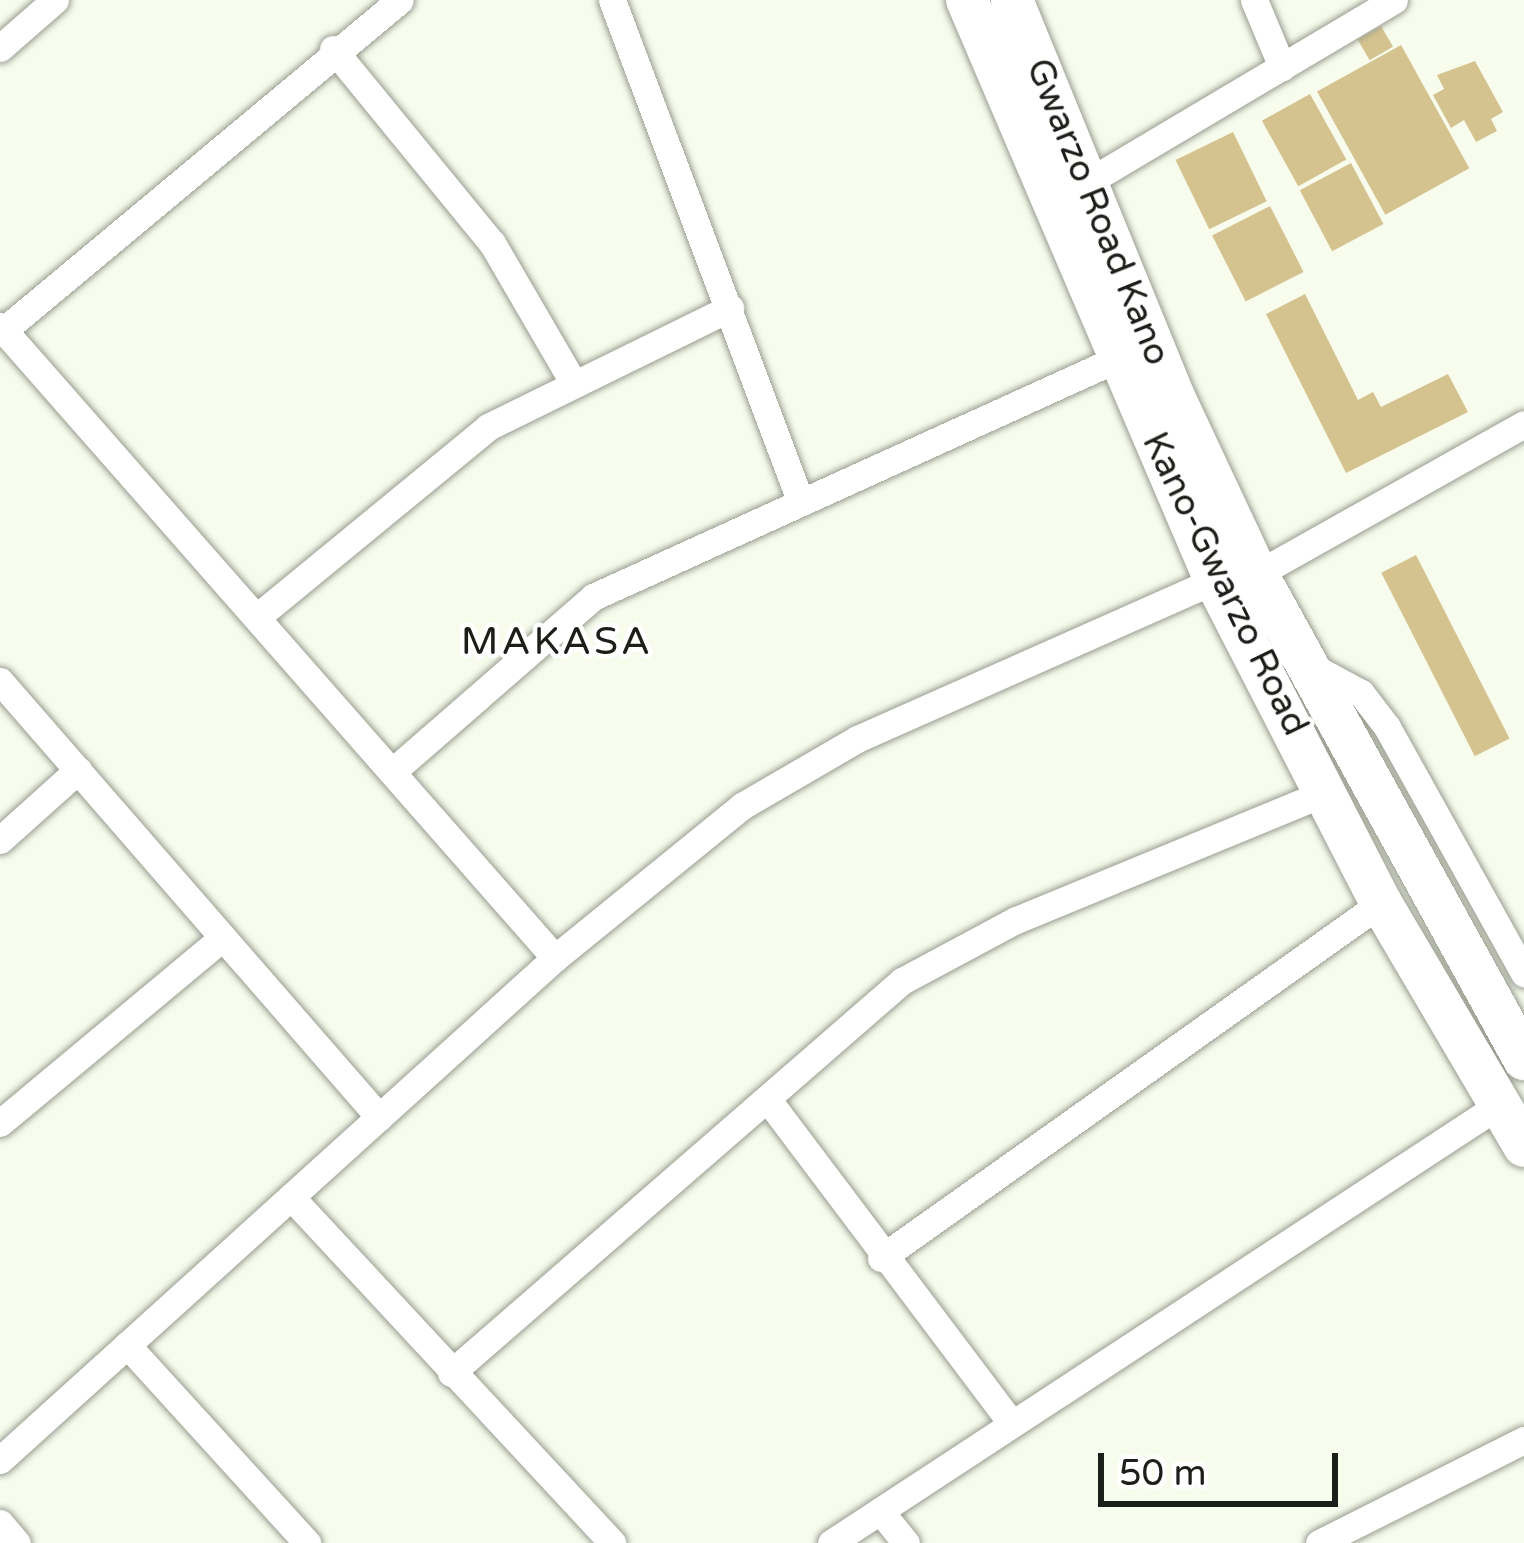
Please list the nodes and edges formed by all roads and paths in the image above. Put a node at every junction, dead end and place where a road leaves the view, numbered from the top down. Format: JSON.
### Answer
{"nodes":[{"id":1,"x":400,"y":0,"type":"edge"},
{"id":2,"x":612,"y":0,"type":"edge"},
{"id":3,"x":967,"y":0,"type":"edge"},
{"id":4,"x":1012,"y":0,"type":"edge"},
{"id":5,"x":1254,"y":0,"type":"edge"},
{"id":6,"x":1394,"y":0,"type":"edge"},
{"id":7,"x":36,"y":6,"type":"edge"},
{"id":8,"x":0,"y":48,"type":"edge"},
{"id":9,"x":333,"y":50,"type":"junction"},
{"id":10,"x":1282,"y":67,"type":"junction"},
{"id":11,"x":1086,"y":183,"type":"junction"},
{"id":12,"x":730,"y":308,"type":"junction"},
{"id":13,"x":2,"y":328,"type":"edge"},
{"id":14,"x":1121,"y":357,"type":"junction"},
{"id":15,"x":574,"y":384,"type":"junction"},
{"id":16,"x":1524,"y":424,"type":"edge"},
{"id":17,"x":801,"y":503,"type":"junction"},
{"id":18,"x":1257,"y":574,"type":"junction"},
{"id":19,"x":1215,"y":580,"type":"junction"},
{"id":20,"x":257,"y":617,"type":"junction"},
{"id":21,"x":1301,"y":662,"type":"junction"},
{"id":22,"x":0,"y":681,"type":"edge"},
{"id":23,"x":78,"y":770,"type":"junction"},
{"id":24,"x":393,"y":771,"type":"junction"},
{"id":25,"x":1326,"y":792,"type":"junction"},
{"id":26,"x":0,"y":840,"type":"edge"},
{"id":27,"x":1382,"y":903,"type":"junction"},
{"id":28,"x":223,"y":938,"type":"junction"},
{"id":29,"x":555,"y":958,"type":"junction"},
{"id":30,"x":1524,"y":973,"type":"edge"},
{"id":31,"x":1524,"y":1059,"type":"edge"},
{"id":32,"x":768,"y":1100,"type":"junction"},
{"id":33,"x":1498,"y":1106,"type":"junction"},
{"id":34,"x":379,"y":1117,"type":"junction"},
{"id":35,"x":0,"y":1124,"type":"edge"},
{"id":36,"x":1524,"y":1146,"type":"edge"},
{"id":37,"x":291,"y":1197,"type":"junction"},
{"id":38,"x":881,"y":1258,"type":"junction"},
{"id":39,"x":128,"y":1345,"type":"junction"},
{"id":40,"x":451,"y":1373,"type":"junction"},
{"id":41,"x":1009,"y":1420,"type":"junction"},
{"id":42,"x":1524,"y":1441,"type":"edge"},
{"id":43,"x":0,"y":1460,"type":"edge"},
{"id":44,"x":880,"y":1511,"type":"junction"},
{"id":45,"x":0,"y":1523,"type":"edge"},
{"id":46,"x":17,"y":1543,"type":"edge"},
{"id":47,"x":308,"y":1543,"type":"edge"},
{"id":48,"x":612,"y":1543,"type":"edge"},
{"id":49,"x":831,"y":1543,"type":"edge"},
{"id":50,"x":906,"y":1543,"type":"edge"},
{"id":51,"x":1319,"y":1543,"type":"edge"}],
"edges":[{"from":1,"to":9,"type":"street"},
{"from":2,"to":12,"type":"street"},
{"from":3,"to":14,"type":"main road","name":"Kano-Gwarzo Road"},
{"from":4,"to":11,"type":"main road","name":"Gwarzo Road Kano"},
{"from":5,"to":10,"type":"street"},
{"from":6,"to":10,"type":"street"},
{"from":7,"to":8,"type":"street"},
{"from":9,"to":13,"type":"street"},
{"from":9,"to":15,"type":"street"},
{"from":10,"to":11,"type":"street"},
{"from":11,"to":18,"type":"main road","name":"Gwarzo Road Kano"},
{"from":12,"to":15,"type":"street"},
{"from":12,"to":17,"type":"street"},
{"from":13,"to":20,"type":"street"},
{"from":14,"to":17,"type":"street"},
{"from":14,"to":19,"type":"main road","name":"Kano-Gwarzo Road"},
{"from":15,"to":20,"type":"street"},
{"from":16,"to":18,"type":"street"},
{"from":17,"to":24,"type":"street"},
{"from":18,"to":21,"type":"main road","name":"Gwarzo Road Kano"},
{"from":19,"to":25,"type":"main road","name":"Kano-Gwarzo Road"},
{"from":19,"to":29,"type":"street"},
{"from":20,"to":24,"type":"street"},
{"from":21,"to":30,"type":"street"},
{"from":21,"to":31,"type":"main road","name":"Gwarzo Road Kano"},
{"from":22,"to":23,"type":"street"},
{"from":23,"to":26,"type":"street"},
{"from":23,"to":28,"type":"street"},
{"from":24,"to":29,"type":"street"},
{"from":25,"to":27,"type":"main road","name":"Kano-Gwarzo Road"},
{"from":25,"to":32,"type":"street"},
{"from":27,"to":33,"type":"main road","name":"Kano-Gwarzo Road"},
{"from":27,"to":38,"type":"street"},
{"from":28,"to":34,"type":"street"},
{"from":28,"to":35,"type":"street"},
{"from":29,"to":34,"type":"street"},
{"from":32,"to":38,"type":"street"},
{"from":32,"to":40,"type":"street"},
{"from":33,"to":36,"type":"main road","name":"Kano-Gwarzo Road"},
{"from":33,"to":41,"type":"street"},
{"from":34,"to":37,"type":"street"},
{"from":37,"to":39,"type":"street"},
{"from":37,"to":40,"type":"street"},
{"from":38,"to":41,"type":"street"},
{"from":39,"to":43,"type":"street"},
{"from":39,"to":47,"type":"street"},
{"from":40,"to":48,"type":"street"},
{"from":41,"to":44,"type":"street"},
{"from":42,"to":51,"type":"street"},
{"from":44,"to":49,"type":"street"},
{"from":44,"to":50,"type":"street"},
{"from":45,"to":46,"type":"street"}]}
